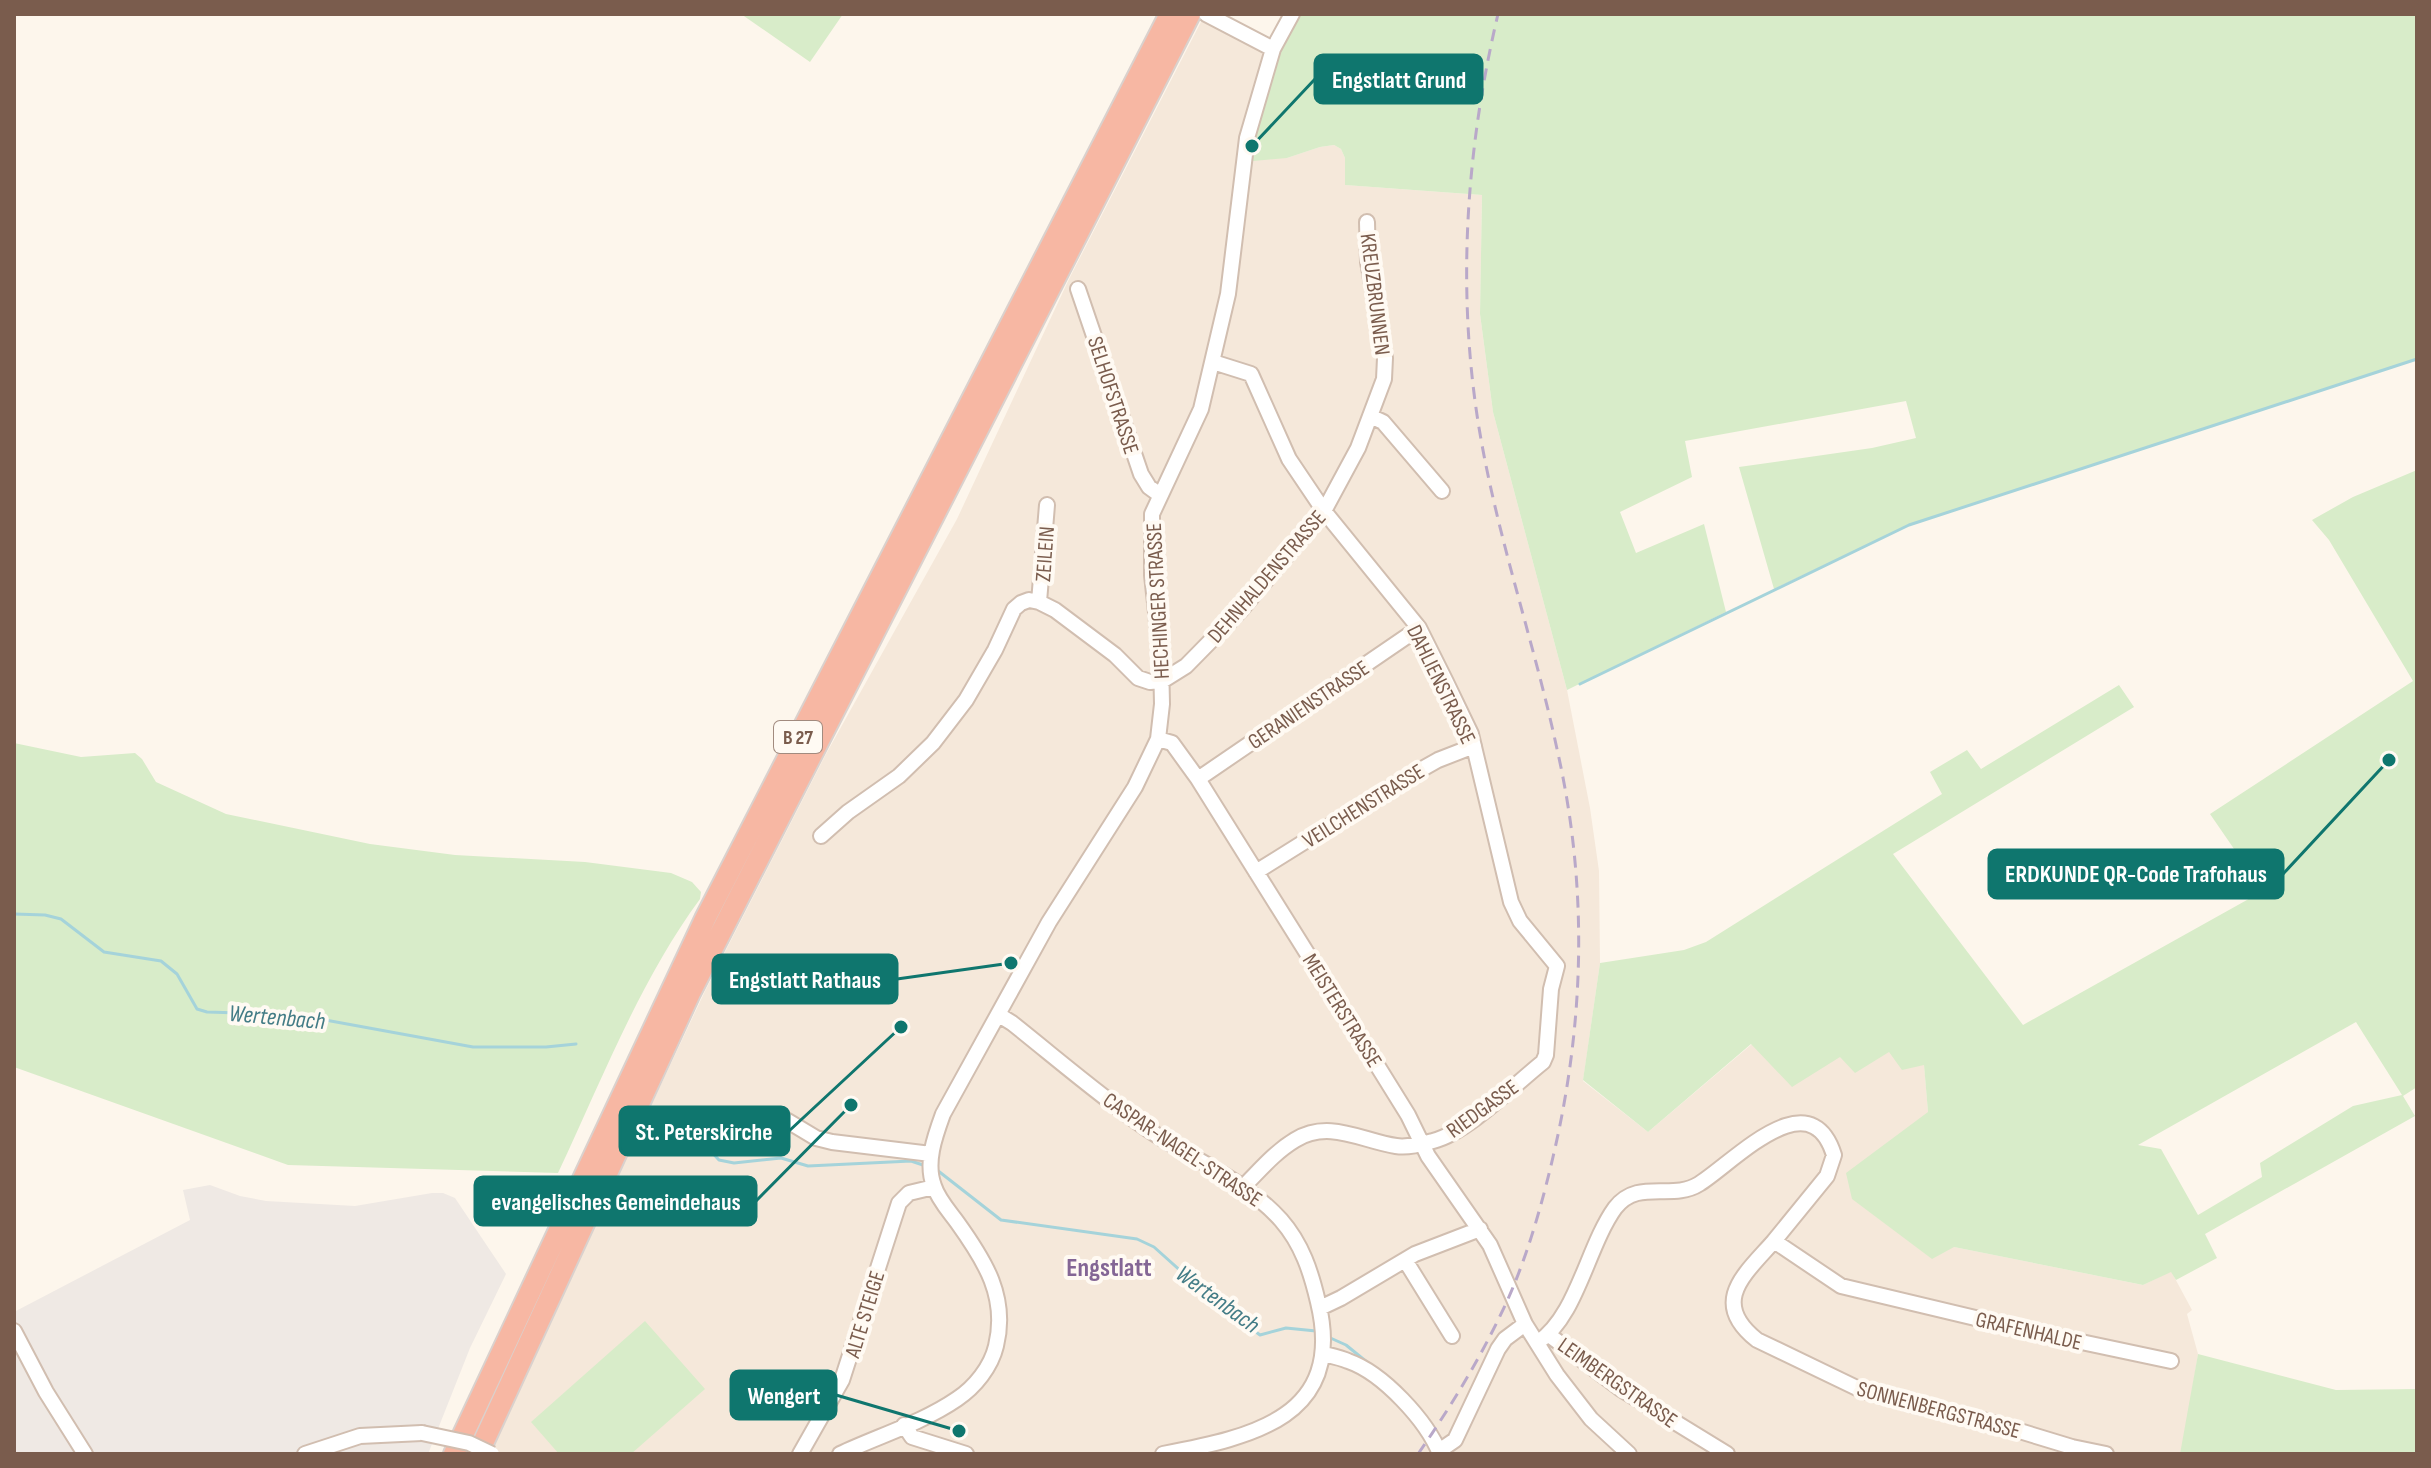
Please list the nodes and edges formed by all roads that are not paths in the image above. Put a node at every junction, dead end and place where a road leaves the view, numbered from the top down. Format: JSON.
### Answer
{"nodes":[{"id":1,"x":1190,"y":14,"type":"edge"},
{"id":2,"x":1206,"y":14,"type":"edge"},
{"id":3,"x":1292,"y":14,"type":"edge"},
{"id":4,"x":1170,"y":27,"type":"edge"},
{"id":5,"x":1273,"y":49,"type":"junction"},
{"id":6,"x":1367,"y":222,"type":"dead end"},
{"id":7,"x":1078,"y":289,"type":"dead end"},
{"id":8,"x":1213,"y":362,"type":"junction"},
{"id":9,"x":1386,"y":366,"type":"joint"},
{"id":10,"x":1370,"y":416,"type":"junction"},
{"id":11,"x":1442,"y":491,"type":"dead end"},
{"id":12,"x":1160,"y":495,"type":"junction"},
{"id":13,"x":1047,"y":505,"type":"dead end"},
{"id":14,"x":1324,"y":511,"type":"junction"},
{"id":15,"x":1039,"y":602,"type":"junction"},
{"id":16,"x":1419,"y":628,"type":"junction"},
{"id":17,"x":1162,"y":681,"type":"junction"},
{"id":18,"x":1158,"y":739,"type":"junction"},
{"id":19,"x":1474,"y":746,"type":"junction"},
{"id":20,"x":1198,"y":779,"type":"junction"},
{"id":21,"x":821,"y":836,"type":"dead end"},
{"id":22,"x":1256,"y":872,"type":"junction"},
{"id":23,"x":1557,"y":966,"type":"joint"},
{"id":24,"x":999,"y":1015,"type":"junction"},
{"id":25,"x":786,"y":1120,"type":"dead end"},
{"id":26,"x":1422,"y":1144,"type":"junction"},
{"id":27,"x":931,"y":1154,"type":"junction"},
{"id":28,"x":933,"y":1181,"type":"junction"},
{"id":29,"x":1244,"y":1186,"type":"junction"},
{"id":30,"x":1480,"y":1229,"type":"junction"},
{"id":31,"x":1774,"y":1241,"type":"junction"},
{"id":32,"x":1405,"y":1260,"type":"junction"},
{"id":33,"x":1320,"y":1308,"type":"junction"},
{"id":34,"x":1525,"y":1324,"type":"junction"},
{"id":35,"x":14,"y":1331,"type":"edge"},
{"id":36,"x":1452,"y":1336,"type":"dead end"},
{"id":37,"x":1543,"y":1339,"type":"junction"},
{"id":38,"x":1324,"y":1349,"type":"junction"},
{"id":39,"x":2171,"y":1361,"type":"dead end"},
{"id":40,"x":904,"y":1425,"type":"junction"},
{"id":41,"x":944,"y":1451,"type":"edge"},
{"id":42,"x":1184,"y":1452,"type":"edge"},
{"id":43,"x":1440,"y":1453,"type":"edge"},
{"id":44,"x":85,"y":1454,"type":"edge"},
{"id":45,"x":305,"y":1454,"type":"edge"},
{"id":46,"x":454,"y":1454,"type":"edge"},
{"id":47,"x":478,"y":1454,"type":"edge"},
{"id":48,"x":492,"y":1454,"type":"edge"},
{"id":49,"x":800,"y":1454,"type":"edge"},
{"id":50,"x":840,"y":1454,"type":"edge"},
{"id":51,"x":966,"y":1454,"type":"edge"},
{"id":52,"x":1163,"y":1454,"type":"edge"},
{"id":53,"x":1629,"y":1454,"type":"edge"},
{"id":54,"x":1727,"y":1454,"type":"edge"},
{"id":55,"x":2106,"y":1454,"type":"edge"}],
"edges":[{"from":1,"to":4,"type":"highway","number":"B 27"},
{"from":2,"to":5,"type":"street"},
{"from":3,"to":5,"type":"street","name":"HECHINGER STRASSE"},
{"from":4,"to":46,"type":"highway","number":"B 27"},
{"from":4,"to":47,"type":"highway","number":"B 27"},
{"from":5,"to":8,"type":"street","name":"HECHINGER STRASSE"},
{"from":6,"to":9,"type":"street","name":"KREUZBRUNNEN"},
{"from":7,"to":12,"type":"street","name":"SELHOFSTRASSE"},
{"from":8,"to":12,"type":"street","name":"HECHINGER STRASSE"},
{"from":8,"to":14,"type":"street","name":"DAHLIENSTRASSE"},
{"from":9,"to":10,"type":"street","name":"DEHNHALDENSTRASSE"},
{"from":10,"to":11,"type":"street"},
{"from":10,"to":14,"type":"street","name":"DEHNHALDENSTRASSE"},
{"from":12,"to":17,"type":"street","name":"HECHINGER STRASSE"},
{"from":13,"to":15,"type":"street","name":"ZEILEIN"},
{"from":14,"to":16,"type":"street","name":"DAHLIENSTRASSE"},
{"from":14,"to":17,"type":"street","name":"DEHNHALDENSTRASSE"},
{"from":15,"to":17,"type":"street"},
{"from":15,"to":21,"type":"street"},
{"from":16,"to":19,"type":"street","name":"DAHLIENSTRASSE"},
{"from":16,"to":20,"type":"street","name":"GERANIENSTRASSE"},
{"from":17,"to":18,"type":"street","name":"HECHINGER STRASSE"},
{"from":18,"to":20,"type":"street","name":"MEISTERSTRASSE"},
{"from":18,"to":24,"type":"street","name":"HECHINGER STRASSE"},
{"from":19,"to":22,"type":"street","name":"VEILCHENSTRASSE"},
{"from":19,"to":23,"type":"street","name":"DAHLIENSTRASSE"},
{"from":20,"to":22,"type":"street","name":"MEISTERSTRASSE"},
{"from":22,"to":26,"type":"street","name":"MEISTERSTRASSE"},
{"from":23,"to":26,"type":"street","name":"RIEDGASSE"},
{"from":24,"to":27,"type":"street","name":"HECHINGER STRASSE"},
{"from":24,"to":29,"type":"street","name":"CASPAR-NAGEL-STRASSE"},
{"from":25,"to":27,"type":"street"},
{"from":26,"to":29,"type":"street","name":"RIEDGASSE"},
{"from":26,"to":30,"type":"street","name":"MEISTERSTRASSE"},
{"from":27,"to":28,"type":"street","name":"HECHINGER STRASSE"},
{"from":28,"to":40,"type":"street"},
{"from":28,"to":49,"type":"street","name":"ALTE STEIGE"},
{"from":29,"to":33,"type":"street","name":"CASPAR-NAGEL-STRASSE"},
{"from":30,"to":32,"type":"street"},
{"from":30,"to":34,"type":"street","name":"MEISTERSTRASSE"},
{"from":31,"to":37,"type":"street","name":"SONNENBERGSTRASSE"},
{"from":31,"to":39,"type":"street","name":"GRAFENHALDE"},
{"from":31,"to":55,"type":"street","name":"SONNENBERGSTRASSE"},
{"from":32,"to":33,"type":"street"},
{"from":32,"to":36,"type":"street"},
{"from":33,"to":38,"type":"street","name":"CASPAR-NAGEL-STRASSE"},
{"from":34,"to":37,"type":"street","name":"MEISTERSTRASSE"},
{"from":34,"to":43,"type":"street"},
{"from":35,"to":44,"type":"street"},
{"from":37,"to":53,"type":"street","name":"MEISTERSTRASSE"},
{"from":37,"to":54,"type":"street","name":"LEIMBERGSTRASSE"},
{"from":38,"to":42,"type":"street","name":"CASPAR-NAGEL-STRASSE"},
{"from":38,"to":43,"type":"street"},
{"from":40,"to":41,"type":"street"},
{"from":40,"to":50,"type":"street"},
{"from":41,"to":51,"type":"street"},
{"from":42,"to":52,"type":"street","name":"CASPAR-NAGEL-STRASSE"},
{"from":45,"to":48,"type":"street","bridge":true}]}
